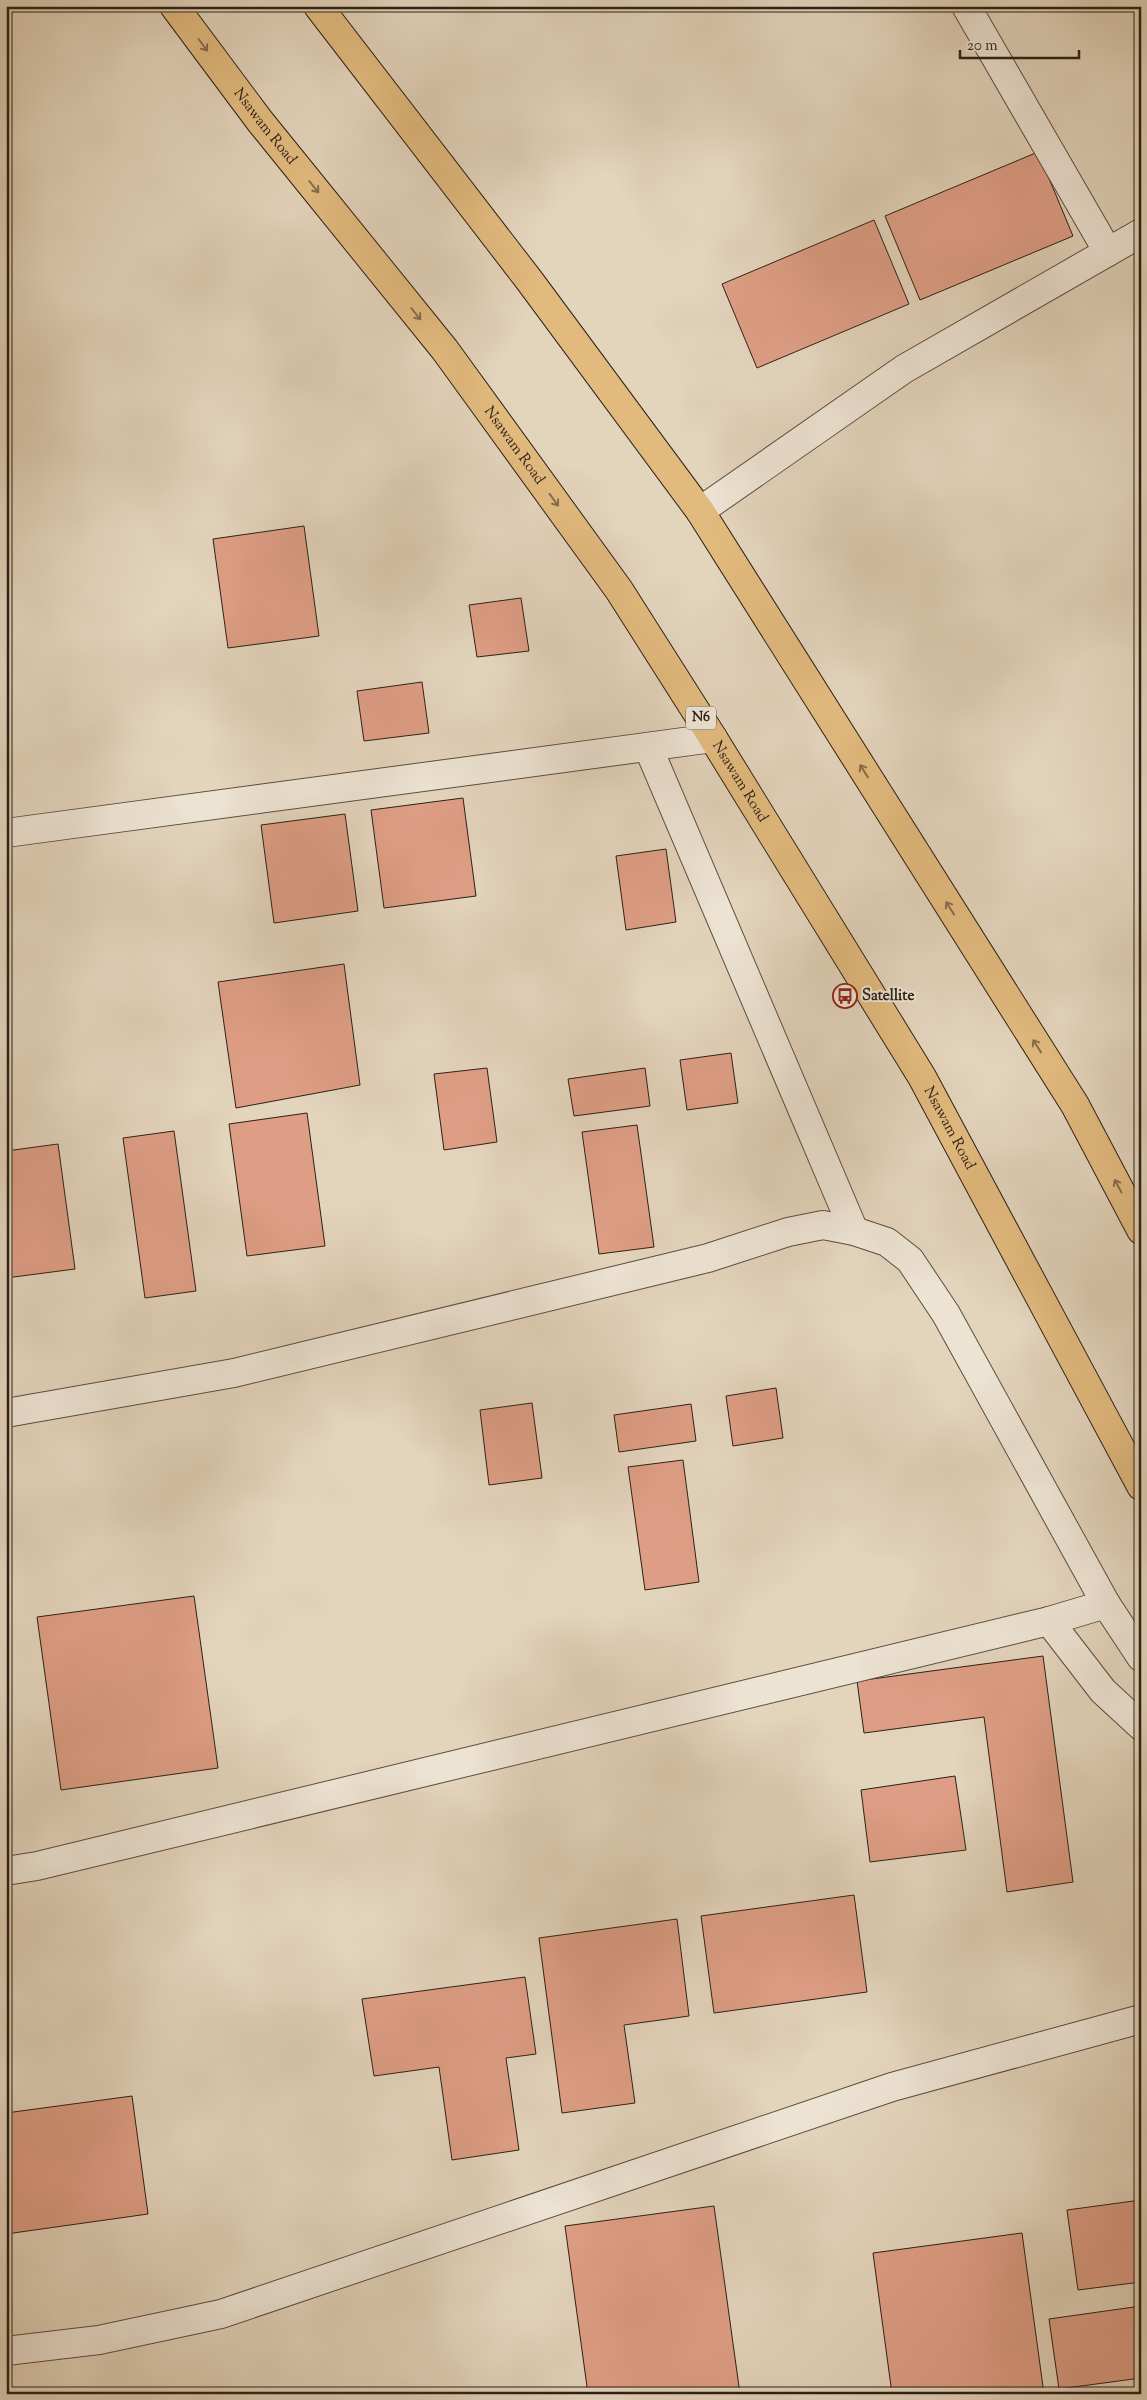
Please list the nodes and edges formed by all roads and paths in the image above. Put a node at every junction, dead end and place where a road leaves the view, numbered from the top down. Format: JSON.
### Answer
{"nodes":[{"id":1,"x":174,"y":6,"type":"edge"},
{"id":2,"x":318,"y":6,"type":"edge"},
{"id":3,"x":966,"y":6,"type":"edge"},
{"id":4,"x":1141,"y":233,"type":"edge"},
{"id":5,"x":1108,"y":252,"type":"junction"},
{"id":6,"x":700,"y":511,"type":"junction"},
{"id":7,"x":714,"y":738,"type":"junction"},
{"id":8,"x":648,"y":747,"type":"junction"},
{"id":9,"x":6,"y":833,"type":"edge"},
{"id":10,"x":1141,"y":1230,"type":"edge"},
{"id":11,"x":854,"y":1231,"type":"junction"},
{"id":12,"x":6,"y":1413,"type":"edge"},
{"id":13,"x":1141,"y":1486,"type":"edge"},
{"id":14,"x":1106,"y":1604,"type":"junction"},
{"id":15,"x":1049,"y":1622,"type":"junction"},
{"id":16,"x":1141,"y":1658,"type":"edge"},
{"id":17,"x":1141,"y":1726,"type":"edge"},
{"id":18,"x":6,"y":1871,"type":"edge"},
{"id":19,"x":1141,"y":2019,"type":"edge"},
{"id":20,"x":6,"y":2351,"type":"edge"}],
"edges":[{"from":1,"to":7,"type":"highway","name":"Nsawam Road","number":"N6","one_way":true},
{"from":2,"to":6,"type":"highway"},
{"from":3,"to":5,"type":"street"},
{"from":4,"to":5,"type":"street"},
{"from":5,"to":6,"type":"street"},
{"from":10,"to":6,"type":"highway","one_way":true},
{"from":7,"to":8,"type":"street"},
{"from":7,"to":13,"type":"highway","name":"Nsawam Road","number":"N6"},
{"from":8,"to":9,"type":"street"},
{"from":8,"to":11,"type":"street"},
{"from":11,"to":12,"type":"street"},
{"from":11,"to":14,"type":"street"},
{"from":14,"to":15,"type":"street"},
{"from":14,"to":16,"type":"street"},
{"from":15,"to":17,"type":"street"},
{"from":15,"to":18,"type":"street"},
{"from":19,"to":20,"type":"street"}]}
